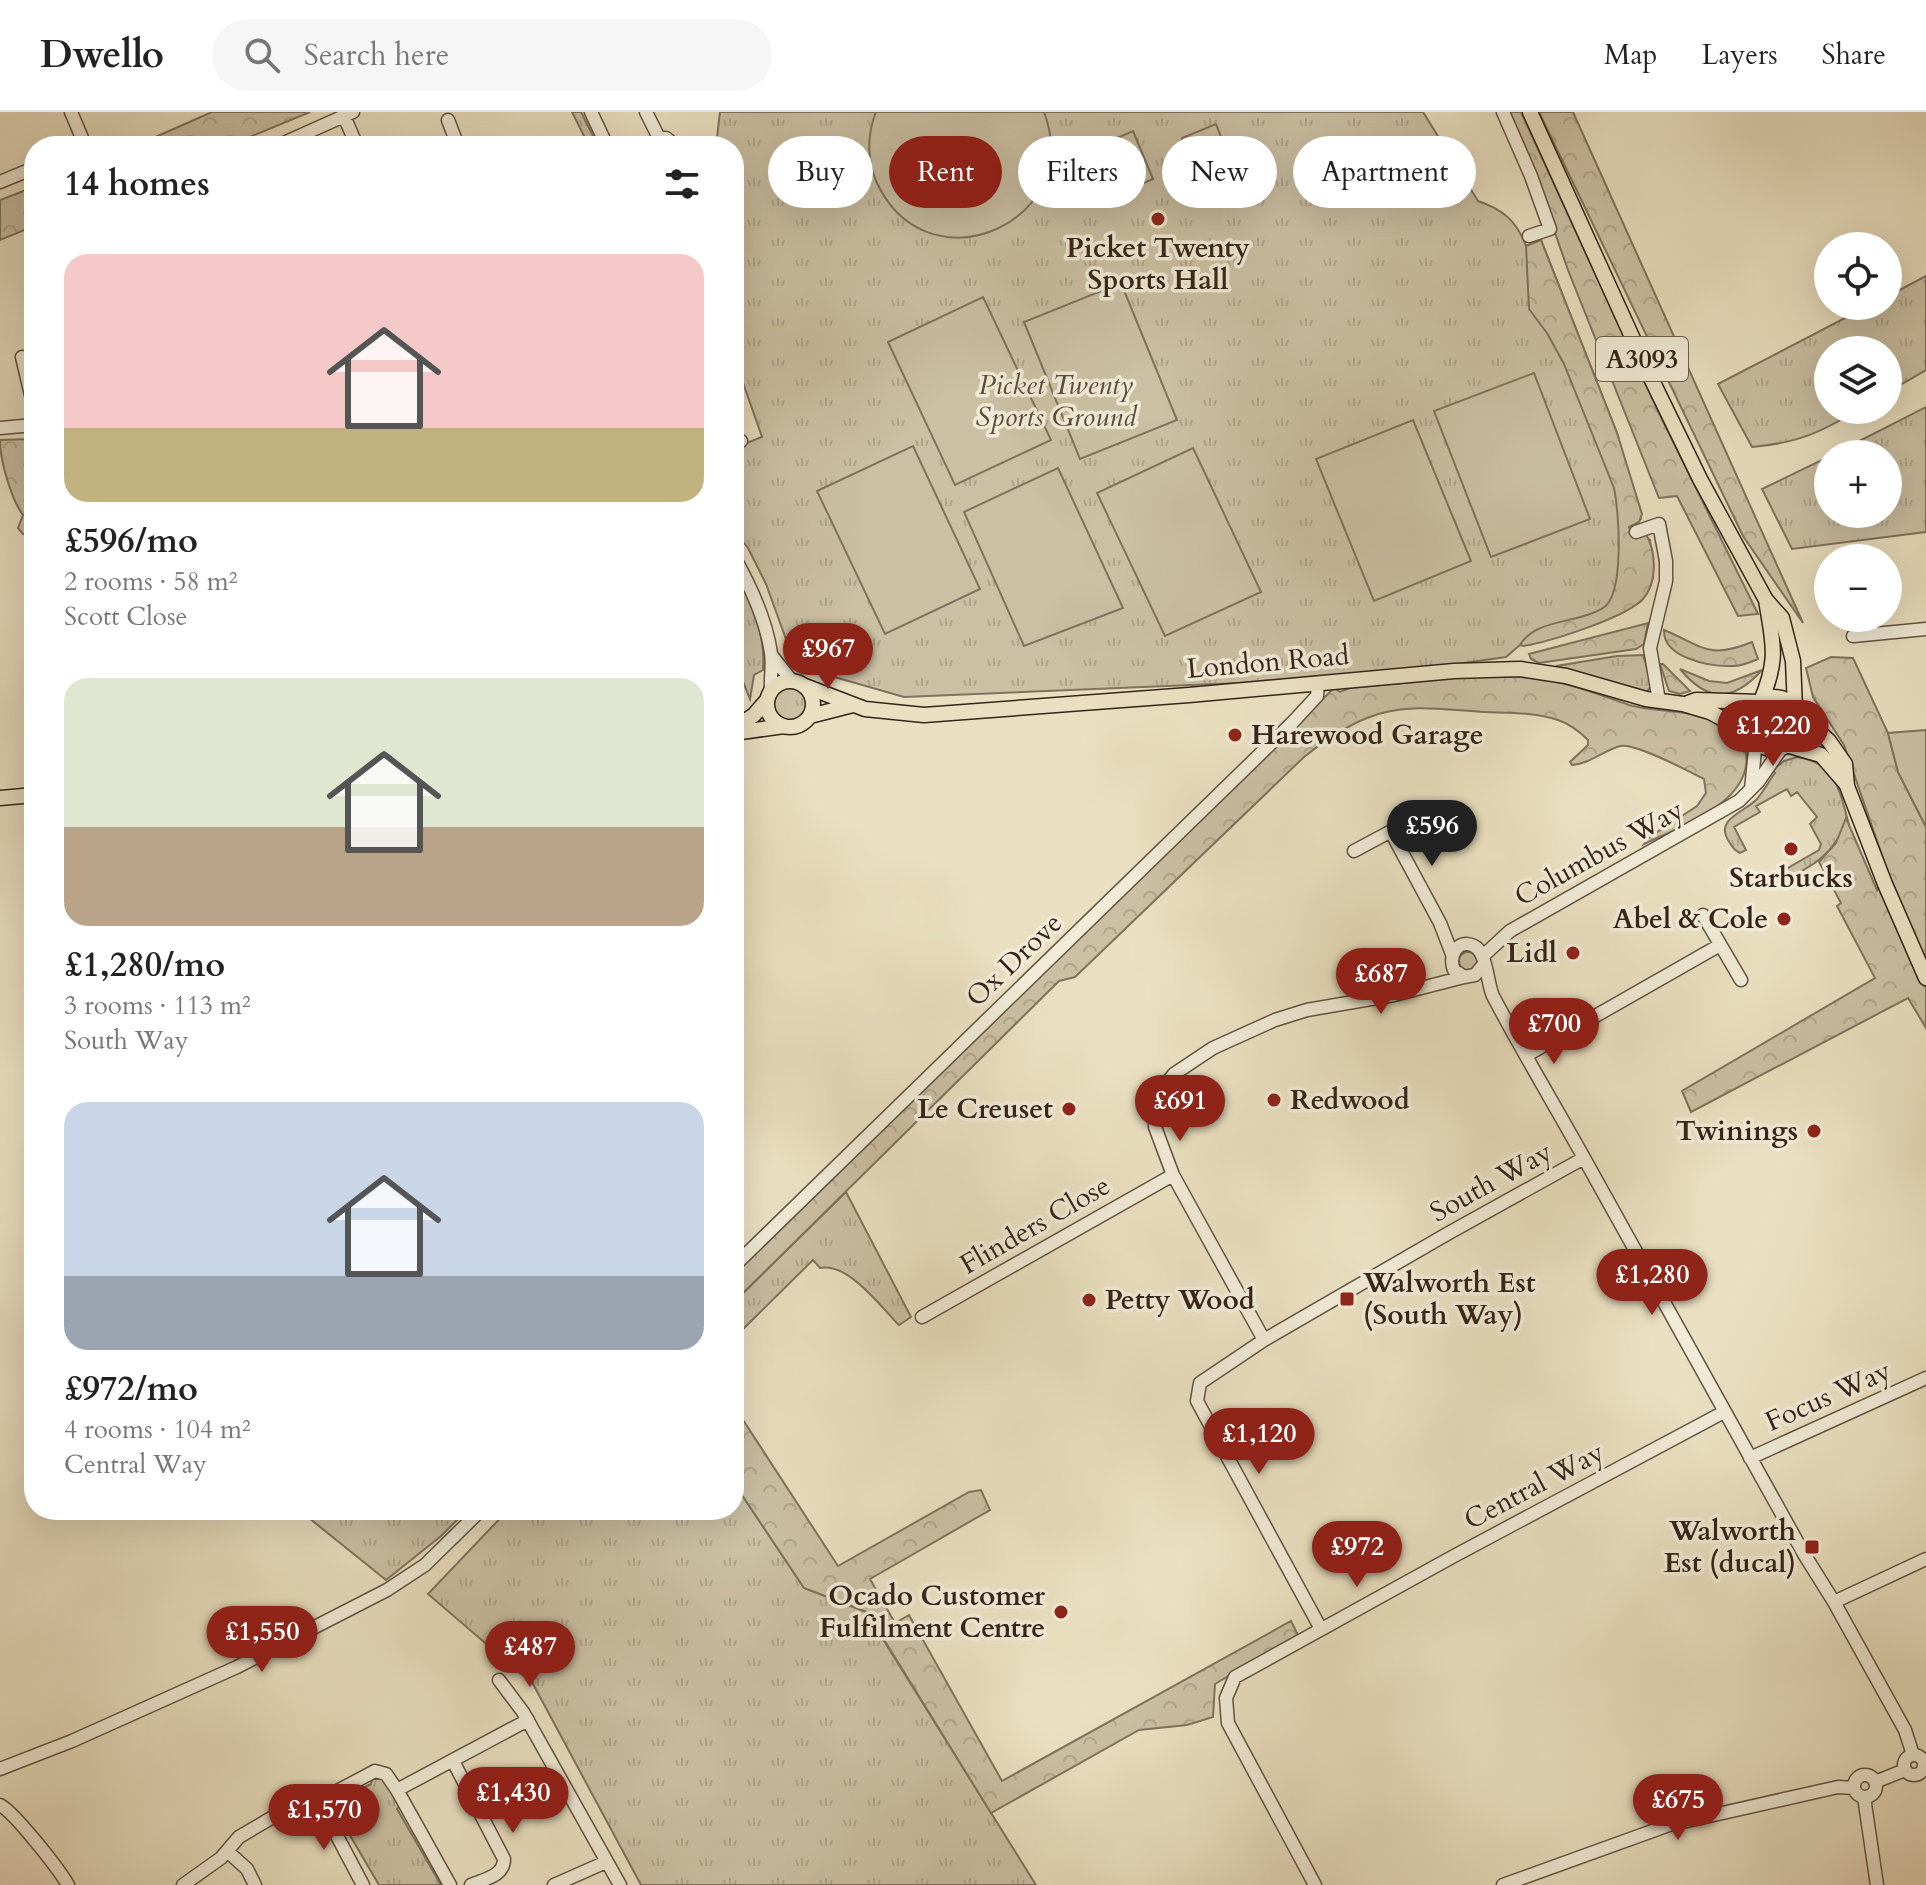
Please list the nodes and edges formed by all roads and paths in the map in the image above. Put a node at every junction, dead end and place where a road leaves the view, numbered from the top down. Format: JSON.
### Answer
{"nodes":[{"id":1,"x":71,"y":112,"type":"edge"},
{"id":2,"x":591,"y":112,"type":"edge"},
{"id":3,"x":646,"y":112,"type":"edge"},
{"id":4,"x":1503,"y":112,"type":"edge"},
{"id":5,"x":1530,"y":112,"type":"edge"},
{"id":6,"x":349,"y":114,"type":"edge"},
{"id":7,"x":448,"y":120,"type":"dead end"},
{"id":8,"x":81,"y":136,"type":"edge"},
{"id":9,"x":300,"y":136,"type":"edge"},
{"id":10,"x":354,"y":136,"type":"edge"},
{"id":11,"x":454,"y":136,"type":"edge"},
{"id":12,"x":602,"y":136,"type":"edge"},
{"id":13,"x":658,"y":136,"type":"edge"},
{"id":14,"x":24,"y":172,"type":"edge"},
{"id":15,"x":0,"y":182,"type":"edge"},
{"id":16,"x":1529,"y":236,"type":"dead end"},
{"id":17,"x":22,"y":357,"type":"dead end"},
{"id":18,"x":24,"y":366,"type":"edge"},
{"id":19,"x":24,"y":426,"type":"edge"},
{"id":20,"x":0,"y":428,"type":"edge"},
{"id":21,"x":1636,"y":532,"type":"dead end"},
{"id":22,"x":744,"y":577,"type":"edge"},
{"id":23,"x":1766,"y":600,"type":"junction"},
{"id":24,"x":1926,"y":629,"type":"edge"},
{"id":25,"x":1853,"y":636,"type":"dead end"},
{"id":26,"x":772,"y":656,"type":"junction"},
{"id":27,"x":799,"y":683,"type":"junction"},
{"id":28,"x":1318,"y":684,"type":"junction"},
{"id":29,"x":769,"y":696,"type":"junction"},
{"id":30,"x":1659,"y":701,"type":"junction"},
{"id":31,"x":1760,"y":701,"type":"junction"},
{"id":32,"x":1683,"y":704,"type":"junction"},
{"id":33,"x":853,"y":705,"type":"junction"},
{"id":34,"x":1796,"y":710,"type":"junction"},
{"id":35,"x":810,"y":716,"type":"junction"},
{"id":36,"x":744,"y":723,"type":"edge"},
{"id":37,"x":784,"y":726,"type":"junction"},
{"id":38,"x":744,"y":730,"type":"edge"},
{"id":39,"x":1753,"y":737,"type":"junction"},
{"id":40,"x":1785,"y":746,"type":"junction"},
{"id":41,"x":1847,"y":786,"type":"junction"},
{"id":42,"x":1751,"y":789,"type":"junction"},
{"id":43,"x":24,"y":796,"type":"edge"},
{"id":44,"x":0,"y":798,"type":"edge"},
{"id":45,"x":1425,"y":813,"type":"dead end"},
{"id":46,"x":1391,"y":832,"type":"junction"},
{"id":47,"x":1354,"y":851,"type":"dead end"},
{"id":48,"x":1703,"y":915,"type":"dead end"},
{"id":49,"x":1440,"y":923,"type":"junction"},
{"id":50,"x":1510,"y":931,"type":"junction"},
{"id":51,"x":1468,"y":945,"type":"junction"},
{"id":52,"x":1720,"y":945,"type":"junction"},
{"id":53,"x":1451,"y":959,"type":"junction"},
{"id":54,"x":1483,"y":960,"type":"junction"},
{"id":55,"x":1468,"y":976,"type":"junction"},
{"id":56,"x":1926,"y":978,"type":"edge"},
{"id":57,"x":1741,"y":980,"type":"dead end"},
{"id":58,"x":1434,"y":985,"type":"junction"},
{"id":59,"x":1491,"y":992,"type":"junction"},
{"id":60,"x":1527,"y":1055,"type":"junction"},
{"id":61,"x":1584,"y":1158,"type":"junction"},
{"id":62,"x":1173,"y":1175,"type":"junction"},
{"id":63,"x":744,"y":1256,"type":"edge"},
{"id":64,"x":922,"y":1317,"type":"dead end"},
{"id":65,"x":1264,"y":1340,"type":"junction"},
{"id":66,"x":1926,"y":1378,"type":"edge"},
{"id":67,"x":1724,"y":1412,"type":"junction"},
{"id":68,"x":1750,"y":1458,"type":"junction"},
{"id":69,"x":471,"y":1520,"type":"edge"},
{"id":70,"x":1926,"y":1559,"type":"edge"},
{"id":71,"x":1834,"y":1602,"type":"junction"},
{"id":72,"x":1321,"y":1629,"type":"junction"},
{"id":73,"x":499,"y":1680,"type":"dead end"},
{"id":74,"x":528,"y":1720,"type":"junction"},
{"id":75,"x":1913,"y":1755,"type":"junction"},
{"id":76,"x":453,"y":1761,"type":"junction"},
{"id":77,"x":1925,"y":1766,"type":"edge"},
{"id":78,"x":0,"y":1769,"type":"edge"},
{"id":79,"x":1905,"y":1770,"type":"junction"},
{"id":80,"x":1875,"y":1782,"type":"junction"},
{"id":81,"x":397,"y":1790,"type":"junction"},
{"id":82,"x":1859,"y":1792,"type":"junction"},
{"id":83,"x":318,"y":1800,"type":"junction"},
{"id":84,"x":0,"y":1805,"type":"edge"},
{"id":85,"x":227,"y":1851,"type":"junction"},
{"id":86,"x":606,"y":1862,"type":"junction"},
{"id":87,"x":68,"y":1885,"type":"edge"},
{"id":88,"x":183,"y":1885,"type":"edge"},
{"id":89,"x":255,"y":1885,"type":"edge"},
{"id":90,"x":363,"y":1885,"type":"edge"},
{"id":91,"x":450,"y":1885,"type":"edge"},
{"id":92,"x":471,"y":1885,"type":"edge"},
{"id":93,"x":554,"y":1885,"type":"edge"},
{"id":94,"x":620,"y":1885,"type":"edge"},
{"id":95,"x":1315,"y":1885,"type":"edge"},
{"id":96,"x":1503,"y":1885,"type":"edge"},
{"id":97,"x":1877,"y":1885,"type":"edge"}],
"edges":[{"from":1,"to":8,"type":"street"},
{"from":2,"to":12,"type":"street"},
{"from":3,"to":13,"type":"street"},
{"from":4,"to":16,"type":"street"},
{"from":5,"to":23,"type":"main road","number":"A3093"},
{"from":6,"to":9,"type":"street"},
{"from":6,"to":10,"type":"street"},
{"from":7,"to":11,"type":"street"},
{"from":14,"to":15,"type":"street"},
{"from":17,"to":18,"type":"street"},
{"from":19,"to":20,"type":"street"},
{"from":21,"to":30,"type":"street"},
{"from":22,"to":26,"type":"street"},
{"from":23,"to":31,"type":"main road","number":"A3093"},
{"from":23,"to":34,"type":"main road","number":"A3093"},
{"from":24,"to":25,"type":"street"},
{"from":26,"to":27,"type":"street"},
{"from":26,"to":29,"type":"street"},
{"from":27,"to":29,"type":"main road"},
{"from":27,"to":33,"type":"main road","name":"London Road"},
{"from":27,"to":35,"type":"main road"},
{"from":28,"to":30,"type":"main road","name":"London Road"},
{"from":28,"to":33,"type":"main road","name":"London Road"},
{"from":28,"to":63,"type":"street","name":"Ox Drove"},
{"from":29,"to":36,"type":"main road"},
{"from":29,"to":37,"type":"main road"},
{"from":30,"to":32,"type":"main road","name":"London Road"},
{"from":31,"to":32,"type":"main road","name":"London Road"},
{"from":31,"to":34,"type":"main road"},
{"from":31,"to":39,"type":"main road"},
{"from":32,"to":39,"type":"main road","name":"London Road"},
{"from":33,"to":35,"type":"main road","name":"London Road"},
{"from":34,"to":40,"type":"main road"},
{"from":34,"to":41,"type":"main road"},
{"from":35,"to":37,"type":"main road","name":"London Road"},
{"from":37,"to":38,"type":"main road","name":"London Road"},
{"from":39,"to":40,"type":"main road"},
{"from":39,"to":42,"type":"street"},
{"from":40,"to":41,"type":"main road"},
{"from":40,"to":42,"type":"street","name":"Columbus Way"},
{"from":41,"to":56,"type":"main road"},
{"from":42,"to":50,"type":"street","name":"Columbus Way"},
{"from":43,"to":44,"type":"main road"},
{"from":45,"to":46,"type":"street"},
{"from":46,"to":47,"type":"street"},
{"from":46,"to":49,"type":"street"},
{"from":48,"to":52,"type":"street"},
{"from":49,"to":51,"type":"street"},
{"from":49,"to":53,"type":"street"},
{"from":50,"to":51,"type":"street","name":"Columbus Way"},
{"from":50,"to":54,"type":"street","name":"Columbus Way"},
{"from":51,"to":53,"type":"street"},
{"from":51,"to":54,"type":"street"},
{"from":52,"to":57,"type":"street"},
{"from":52,"to":60,"type":"street"},
{"from":53,"to":55,"type":"street"},
{"from":53,"to":58,"type":"street"},
{"from":54,"to":55,"type":"street"},
{"from":54,"to":59,"type":"street"},
{"from":55,"to":58,"type":"street"},
{"from":55,"to":59,"type":"street"},
{"from":58,"to":62,"type":"street"},
{"from":59,"to":60,"type":"street"},
{"from":60,"to":61,"type":"street"},
{"from":61,"to":65,"type":"street","name":"South Way"},
{"from":61,"to":67,"type":"street","name":"South Way"},
{"from":62,"to":64,"type":"street","name":"Flinders Close"},
{"from":62,"to":65,"type":"street"},
{"from":65,"to":72,"type":"street","name":"South Way"},
{"from":66,"to":68,"type":"street","name":"Focus Way"},
{"from":67,"to":68,"type":"street","name":"South Way"},
{"from":67,"to":72,"type":"street","name":"Central Way"},
{"from":68,"to":71,"type":"street","name":"South Way"},
{"from":69,"to":78,"type":"street"},
{"from":70,"to":71,"type":"street"},
{"from":71,"to":75,"type":"street","name":"South Way"},
{"from":72,"to":95,"type":"street","name":"Central Way"},
{"from":73,"to":74,"type":"street"},
{"from":74,"to":76,"type":"street"},
{"from":74,"to":86,"type":"street"},
{"from":75,"to":77,"type":"street"},
{"from":75,"to":79,"type":"street"},
{"from":76,"to":81,"type":"street"},
{"from":76,"to":92,"type":"street"},
{"from":77,"to":79,"type":"street"},
{"from":79,"to":80,"type":"street"},
{"from":80,"to":82,"type":"street"},
{"from":80,"to":82,"type":"street"},
{"from":81,"to":83,"type":"street"},
{"from":81,"to":91,"type":"street"},
{"from":82,"to":96,"type":"street"},
{"from":82,"to":97,"type":"street"},
{"from":83,"to":85,"type":"street"},
{"from":83,"to":90,"type":"street"},
{"from":84,"to":87,"type":"street"},
{"from":85,"to":88,"type":"street"},
{"from":85,"to":89,"type":"street"},
{"from":86,"to":93,"type":"street"},
{"from":86,"to":94,"type":"street"}]}
